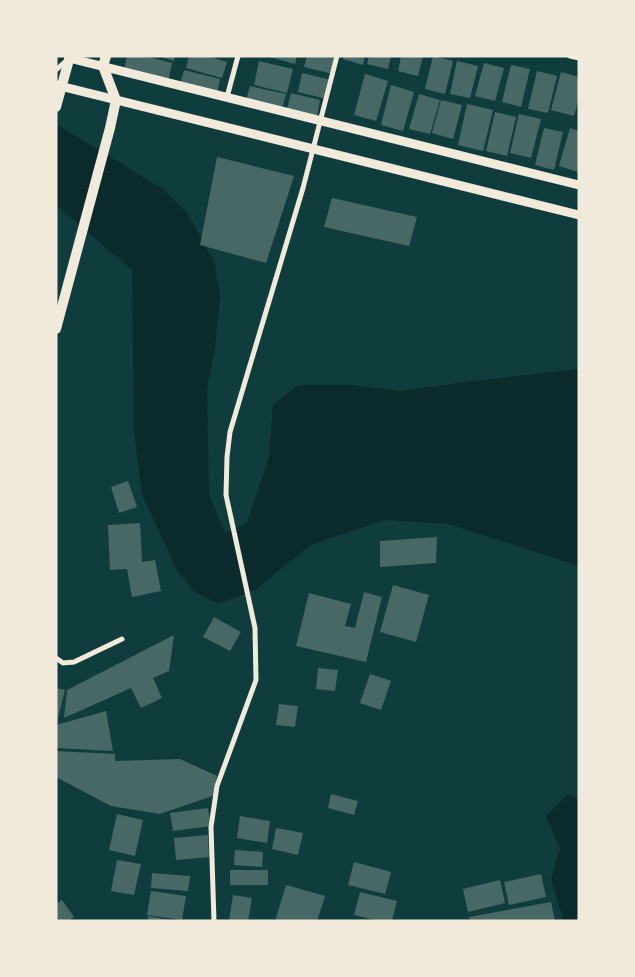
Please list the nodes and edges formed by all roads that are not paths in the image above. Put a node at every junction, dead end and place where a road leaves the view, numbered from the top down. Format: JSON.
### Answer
{"nodes":[{"id":1,"x":238,"y":56,"type":"edge"},
{"id":2,"x":338,"y":56,"type":"edge"},
{"id":3,"x":570,"y":56,"type":"edge"},
{"id":4,"x":70,"y":57,"type":"edge"},
{"id":5,"x":579,"y":58,"type":"edge"},
{"id":6,"x":104,"y":61,"type":"edge"},
{"id":7,"x":56,"y":70,"type":"edge"},
{"id":8,"x":59,"y":85,"type":"edge"},
{"id":9,"x":227,"y":98,"type":"junction"},
{"id":10,"x":116,"y":100,"type":"junction"},
{"id":11,"x":56,"y":107,"type":"edge"},
{"id":12,"x":320,"y":120,"type":"junction"},
{"id":13,"x":313,"y":149,"type":"junction"},
{"id":14,"x":579,"y":185,"type":"edge"},
{"id":15,"x":579,"y":215,"type":"edge"},
{"id":16,"x":56,"y":329,"type":"edge"},
{"id":17,"x":122,"y":639,"type":"dead end"},
{"id":18,"x":56,"y":658,"type":"edge"},
{"id":19,"x":214,"y":921,"type":"edge"}],
"edges":[{"from":1,"to":9,"type":"street"},
{"from":2,"to":12,"type":"street"},
{"from":3,"to":5,"type":"street"},
{"from":4,"to":6,"type":"street"},
{"from":4,"to":7,"type":"street"},
{"from":4,"to":8,"type":"main road"},
{"from":6,"to":9,"type":"street"},
{"from":6,"to":10,"type":"main road"},
{"from":8,"to":10,"type":"street"},
{"from":8,"to":11,"type":"main road"},
{"from":9,"to":12,"type":"street"},
{"from":10,"to":13,"type":"street"},
{"from":10,"to":16,"type":"main road"},
{"from":12,"to":13,"type":"street"},
{"from":12,"to":14,"type":"street"},
{"from":13,"to":15,"type":"street"},
{"from":13,"to":19,"type":"street"},
{"from":17,"to":18,"type":"street"}]}
